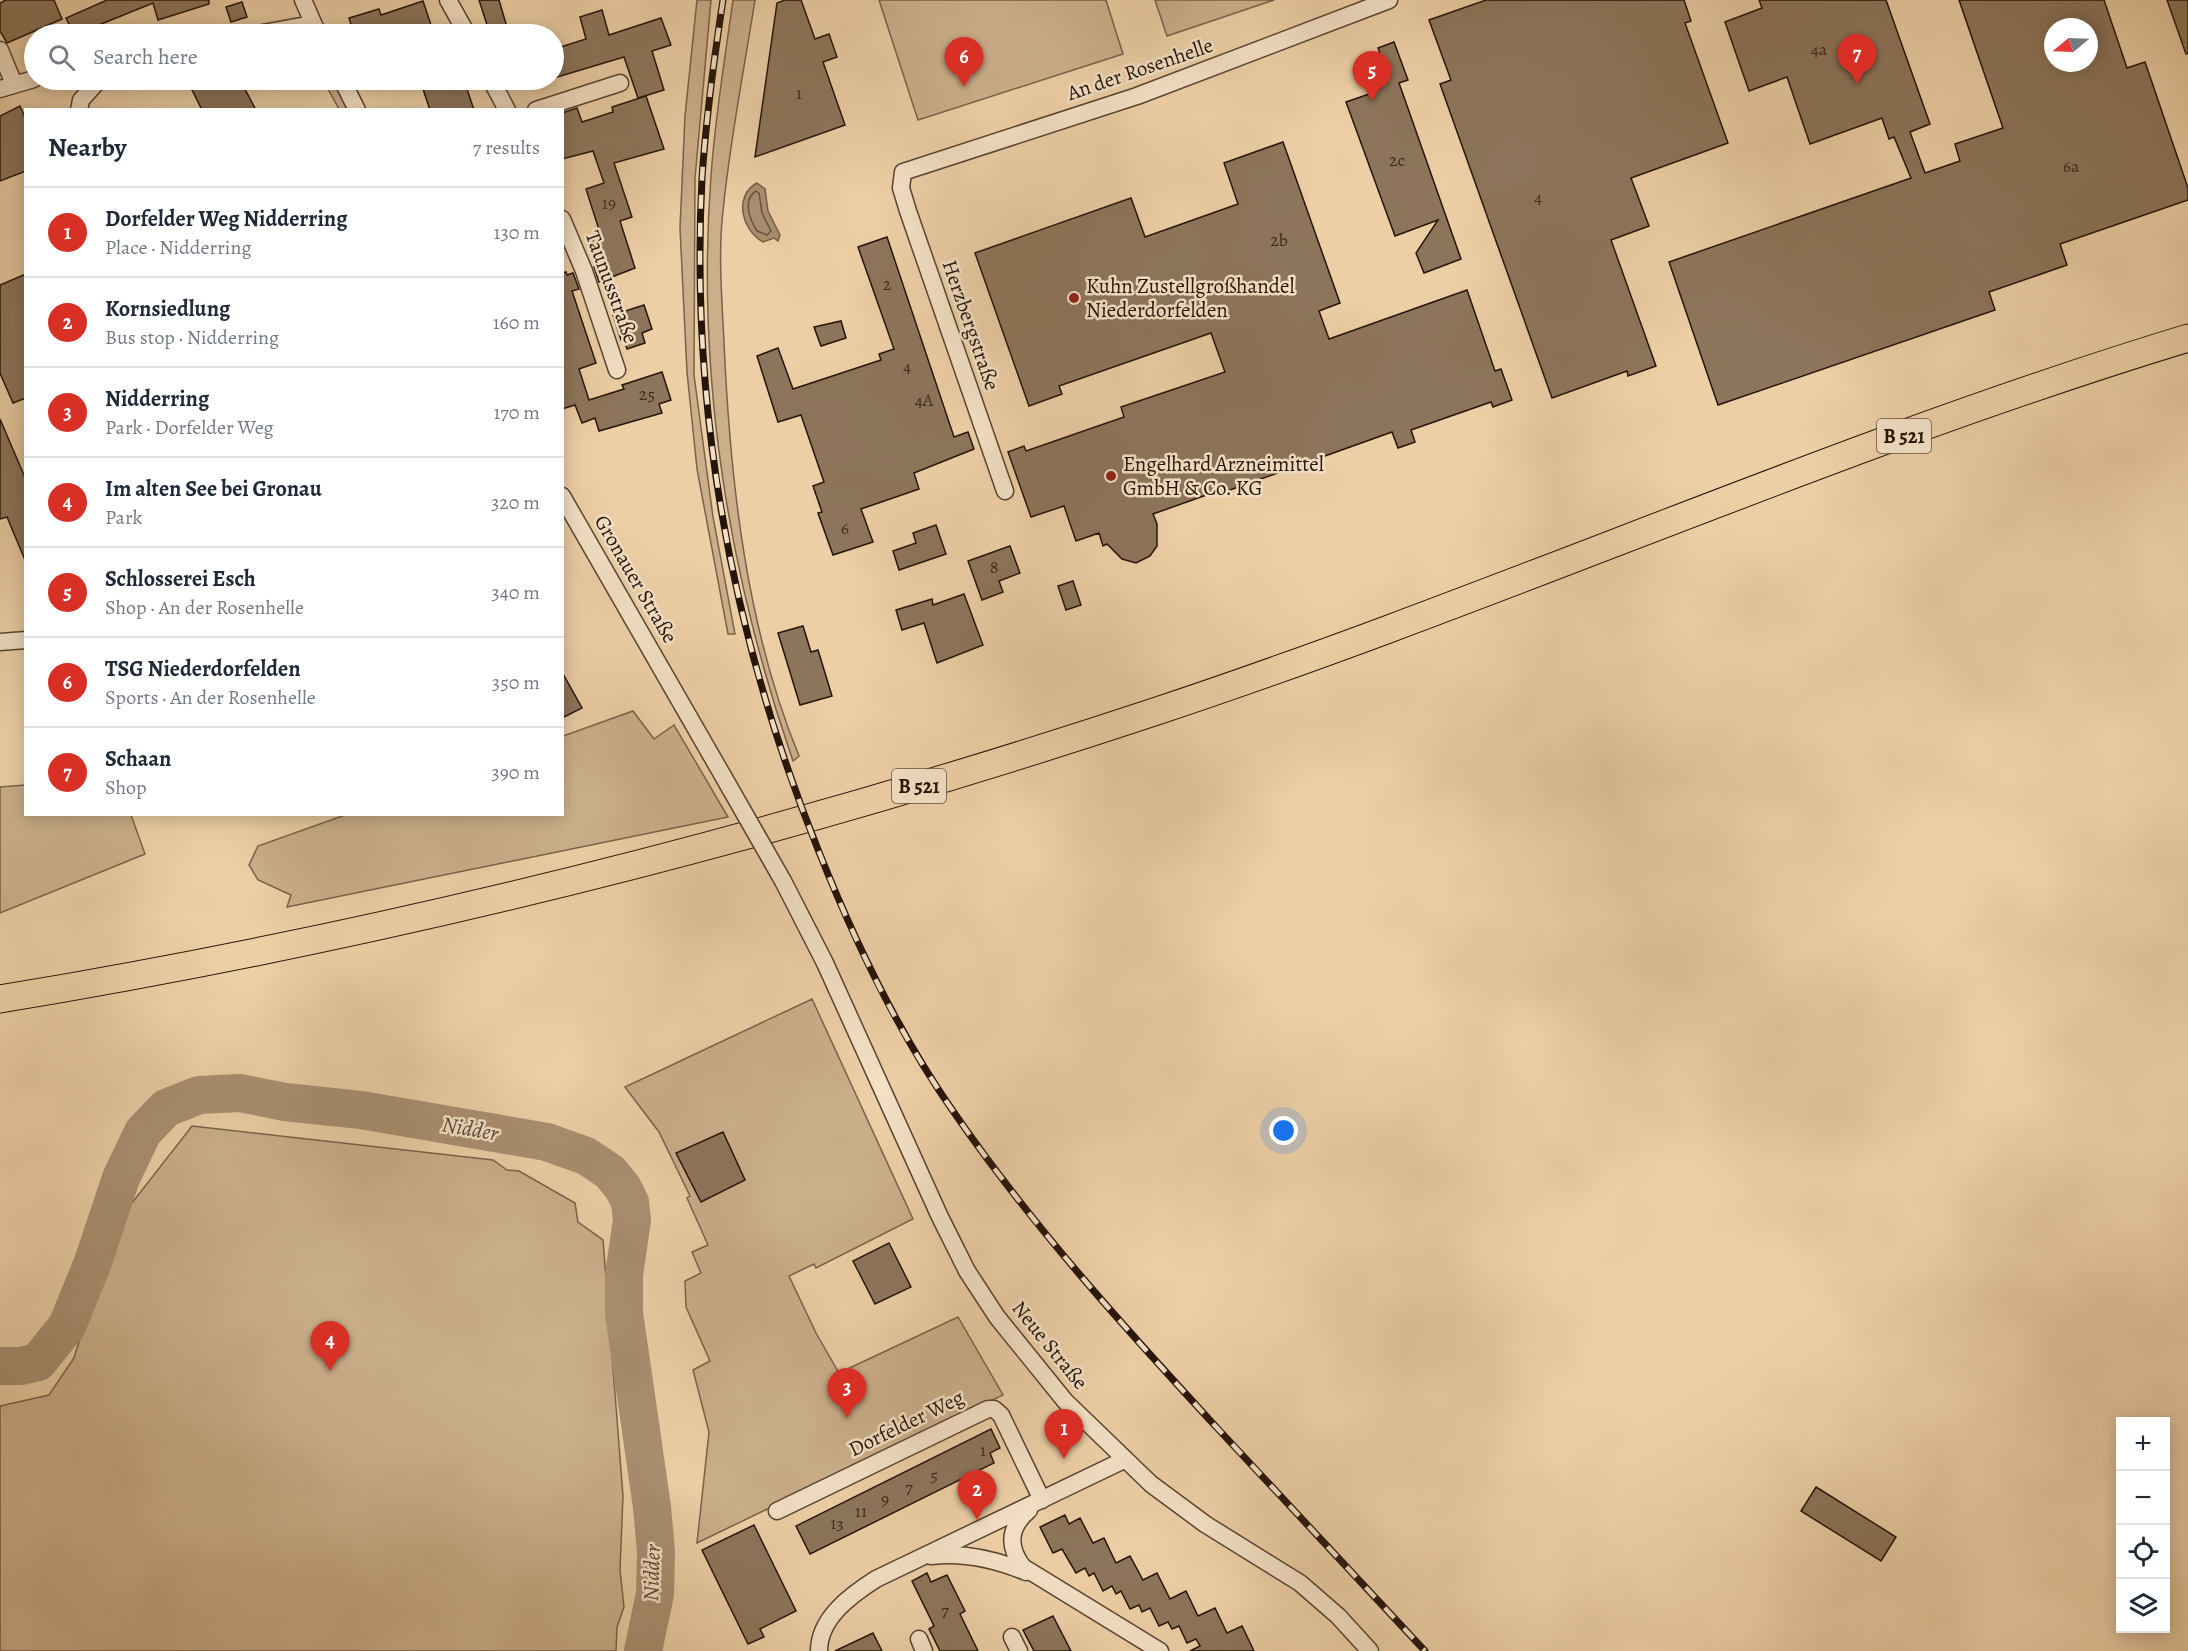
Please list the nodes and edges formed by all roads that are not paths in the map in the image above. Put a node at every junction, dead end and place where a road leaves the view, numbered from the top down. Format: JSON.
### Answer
{"nodes":[{"id":1,"x":448,"y":0,"type":"edge"},
{"id":2,"x":1389,"y":0,"type":"edge"},
{"id":3,"x":308,"y":1,"type":"edge"},
{"id":4,"x":314,"y":24,"type":"edge"},
{"id":5,"x":461,"y":24,"type":"edge"},
{"id":6,"x":0,"y":50,"type":"edge"},
{"id":7,"x":24,"y":82,"type":"edge"},
{"id":8,"x":620,"y":83,"type":"dead end"},
{"id":9,"x":7,"y":86,"type":"edge"},
{"id":10,"x":90,"y":90,"type":"edge"},
{"id":11,"x":347,"y":90,"type":"edge"},
{"id":12,"x":496,"y":90,"type":"edge"},
{"id":13,"x":79,"y":108,"type":"edge"},
{"id":14,"x":356,"y":108,"type":"edge"},
{"id":15,"x":506,"y":108,"type":"edge"},
{"id":16,"x":542,"y":108,"type":"edge"},
{"id":17,"x":903,"y":172,"type":"joint"},
{"id":18,"x":564,"y":224,"type":"edge"},
{"id":19,"x":2188,"y":338,"type":"edge"},
{"id":20,"x":617,"y":370,"type":"dead end"},
{"id":21,"x":1005,"y":491,"type":"dead end"},
{"id":22,"x":564,"y":499,"type":"edge"},
{"id":23,"x":24,"y":640,"type":"edge"},
{"id":24,"x":0,"y":642,"type":"edge"},
{"id":25,"x":723,"y":776,"type":"joint"},
{"id":26,"x":0,"y":999,"type":"edge"},
{"id":27,"x":1124,"y":1460,"type":"junction"},
{"id":28,"x":1042,"y":1500,"type":"junction"},
{"id":29,"x":777,"y":1511,"type":"dead end"},
{"id":30,"x":919,"y":1558,"type":"junction"},
{"id":31,"x":1035,"y":1575,"type":"junction"},
{"id":32,"x":819,"y":1651,"type":"edge"},
{"id":33,"x":1160,"y":1651,"type":"edge"},
{"id":34,"x":1370,"y":1651,"type":"edge"}],
"edges":[{"from":1,"to":5,"type":"street"},
{"from":2,"to":17,"type":"street","name":"An der Rosenhelle"},
{"from":3,"to":4,"type":"street"},
{"from":6,"to":9,"type":"street"},
{"from":7,"to":9,"type":"street"},
{"from":8,"to":16,"type":"street"},
{"from":10,"to":13,"type":"street"},
{"from":11,"to":14,"type":"street"},
{"from":12,"to":15,"type":"street"},
{"from":17,"to":21,"type":"street","name":"Herzbergstraße"},
{"from":18,"to":20,"type":"street","name":"Taunusstraße"},
{"from":19,"to":26,"type":"main road","number":"B 521"},
{"from":22,"to":25,"type":"street","name":"Gronauer Straße"},
{"from":23,"to":24,"type":"street"},
{"from":25,"to":27,"type":"street","name":"Neue Straße","bridge":true},
{"from":27,"to":28,"type":"street"},
{"from":27,"to":34,"type":"street","name":"Neue Straße"},
{"from":28,"to":29,"type":"street","name":"Dorfelder Weg"},
{"from":28,"to":30,"type":"street"},
{"from":28,"to":31,"type":"street"},
{"from":30,"to":31,"type":"street"},
{"from":30,"to":32,"type":"street"},
{"from":31,"to":33,"type":"street"}]}
